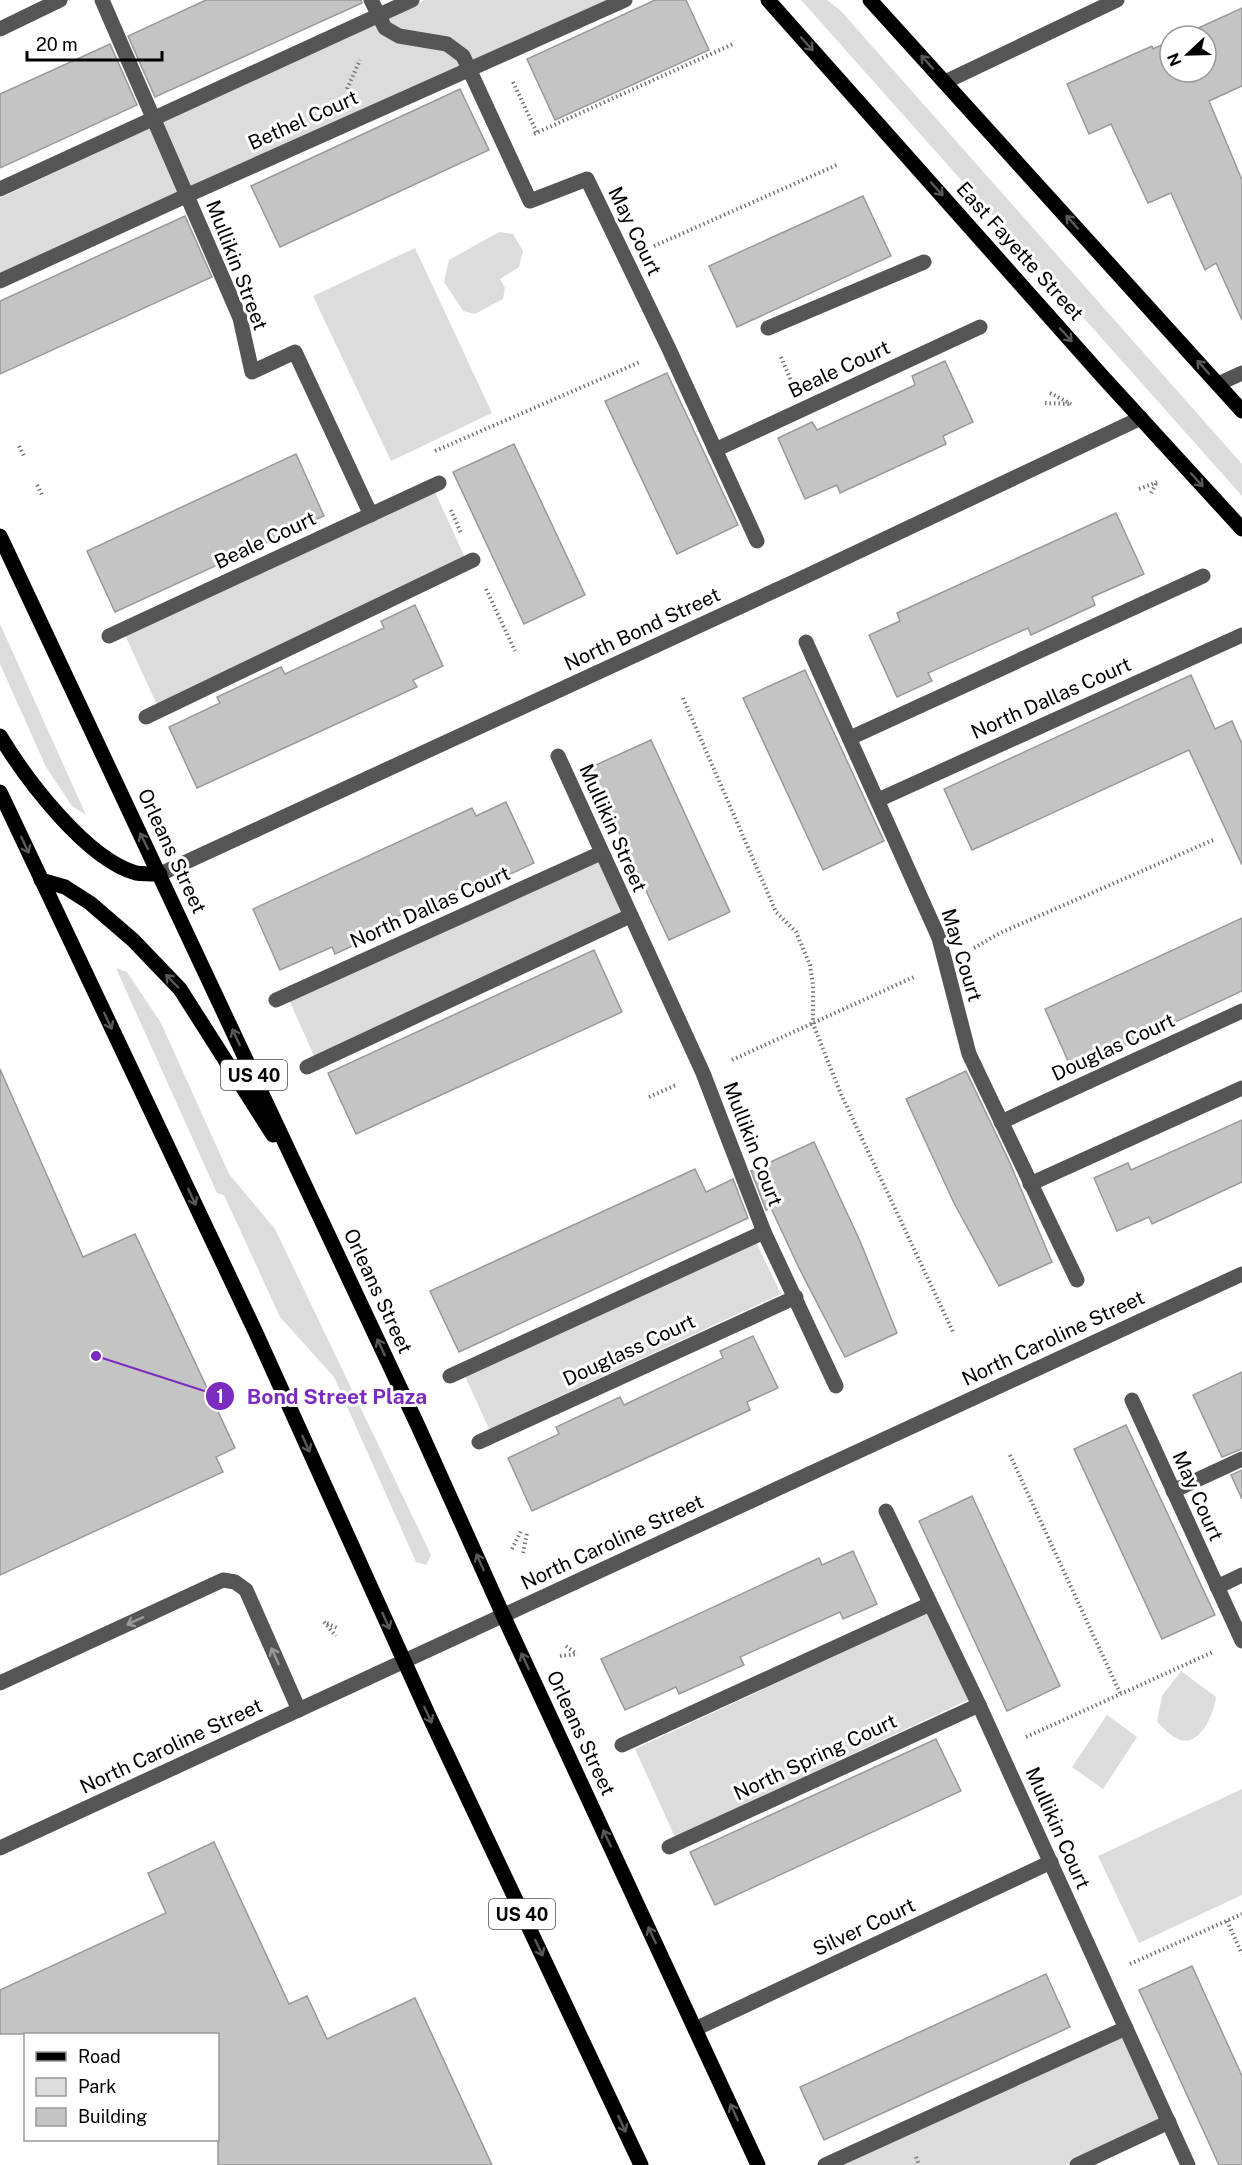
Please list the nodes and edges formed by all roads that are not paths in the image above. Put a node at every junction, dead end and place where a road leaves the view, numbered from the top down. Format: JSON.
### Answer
{"nodes":[{"id":1,"x":60,"y":0,"type":"edge"},
{"id":2,"x":102,"y":0,"type":"edge"},
{"id":3,"x":372,"y":0,"type":"edge"},
{"id":4,"x":412,"y":0,"type":"edge"},
{"id":5,"x":625,"y":0,"type":"edge"},
{"id":6,"x":768,"y":0,"type":"edge"},
{"id":7,"x":870,"y":0,"type":"edge"},
{"id":8,"x":1117,"y":0,"type":"edge"},
{"id":9,"x":379,"y":15,"type":"junction"},
{"id":10,"x":0,"y":29,"type":"edge"},
{"id":11,"x":470,"y":69,"type":"junction"},
{"id":12,"x":945,"y":82,"type":"junction"},
{"id":13,"x":154,"y":118,"type":"junction"},
{"id":14,"x":0,"y":189,"type":"edge"},
{"id":15,"x":188,"y":195,"type":"junction"},
{"id":16,"x":924,"y":262,"type":"dead end"},
{"id":17,"x":0,"y":281,"type":"edge"},
{"id":18,"x":980,"y":327,"type":"dead end"},
{"id":19,"x":768,"y":328,"type":"road end"},
{"id":20,"x":1242,"y":373,"type":"edge"},
{"id":21,"x":1218,"y":384,"type":"junction"},
{"id":22,"x":1242,"y":411,"type":"edge"},
{"id":23,"x":1141,"y":418,"type":"junction"},
{"id":24,"x":715,"y":450,"type":"junction"},
{"id":25,"x":439,"y":483,"type":"dead end"},
{"id":26,"x":371,"y":515,"type":"junction"},
{"id":27,"x":1242,"y":529,"type":"edge"},
{"id":28,"x":0,"y":536,"type":"edge"},
{"id":29,"x":757,"y":541,"type":"dead end"},
{"id":30,"x":473,"y":560,"type":"dead end"},
{"id":31,"x":1203,"y":576,"type":"dead end"},
{"id":32,"x":1242,"y":635,"type":"edge"},
{"id":33,"x":109,"y":636,"type":"dead end"},
{"id":34,"x":806,"y":642,"type":"dead end"},
{"id":35,"x":146,"y":717,"type":"dead end"},
{"id":36,"x":0,"y":736,"type":"edge"},
{"id":37,"x":850,"y":738,"type":"junction"},
{"id":38,"x":558,"y":756,"type":"dead end"},
{"id":39,"x":0,"y":792,"type":"edge"},
{"id":40,"x":878,"y":800,"type":"junction"},
{"id":41,"x":601,"y":853,"type":"junction"},
{"id":42,"x":160,"y":874,"type":"junction"},
{"id":43,"x":41,"y":880,"type":"junction"},
{"id":44,"x":630,"y":916,"type":"junction"},
{"id":45,"x":276,"y":1000,"type":"dead end"},
{"id":46,"x":1242,"y":1011,"type":"edge"},
{"id":47,"x":307,"y":1067,"type":"dead end"},
{"id":48,"x":1242,"y":1088,"type":"edge"},
{"id":49,"x":1001,"y":1122,"type":"junction"},
{"id":50,"x":1030,"y":1184,"type":"junction"},
{"id":51,"x":307,"y":1188,"type":"junction"},
{"id":52,"x":764,"y":1232,"type":"junction"},
{"id":53,"x":1242,"y":1274,"type":"edge"},
{"id":54,"x":1077,"y":1280,"type":"dead end"},
{"id":55,"x":796,"y":1297,"type":"junction"},
{"id":56,"x":450,"y":1376,"type":"dead end"},
{"id":57,"x":836,"y":1386,"type":"dead end"},
{"id":58,"x":1132,"y":1400,"type":"dead end"},
{"id":59,"x":479,"y":1442,"type":"dead end"},
{"id":60,"x":1242,"y":1459,"type":"edge"},
{"id":61,"x":1173,"y":1491,"type":"junction"},
{"id":62,"x":886,"y":1511,"type":"dead end"},
{"id":63,"x":1242,"y":1575,"type":"edge"},
{"id":64,"x":1217,"y":1587,"type":"junction"},
{"id":65,"x":930,"y":1604,"type":"junction"},
{"id":66,"x":503,"y":1615,"type":"junction"},
{"id":67,"x":1242,"y":1640,"type":"edge"},
{"id":68,"x":404,"y":1662,"type":"junction"},
{"id":69,"x":0,"y":1683,"type":"edge"},
{"id":70,"x":979,"y":1705,"type":"junction"},
{"id":71,"x":300,"y":1710,"type":"junction"},
{"id":72,"x":622,"y":1745,"type":"dead end"},
{"id":73,"x":1,"y":1844,"type":"edge"},
{"id":74,"x":669,"y":1847,"type":"dead end"},
{"id":75,"x":1051,"y":1862,"type":"junction"},
{"id":76,"x":1126,"y":2028,"type":"junction"},
{"id":77,"x":694,"y":2029,"type":"junction"},
{"id":78,"x":1169,"y":2122,"type":"junction"},
{"id":79,"x":641,"y":2165,"type":"edge"},
{"id":80,"x":758,"y":2165,"type":"edge"},
{"id":81,"x":825,"y":2165,"type":"edge"},
{"id":82,"x":1077,"y":2165,"type":"edge"},
{"id":83,"x":1188,"y":2165,"type":"edge"}],
"edges":[{"from":1,"to":10,"type":"street"},
{"from":2,"to":13,"type":"street","name":"Mullikin Street"},
{"from":3,"to":9,"type":"street","name":"May Court"},
{"from":4,"to":9,"type":"street"},
{"from":5,"to":11,"type":"street","name":"Bethel Court"},
{"from":6,"to":23,"type":"main road","name":"East Fayette Street","one_way":true},
{"from":12,"to":7,"type":"main road","one_way":true},
{"from":8,"to":12,"type":"street"},
{"from":9,"to":11,"type":"street","name":"May Court"},
{"from":9,"to":13,"type":"street"},
{"from":11,"to":15,"type":"street","name":"Bethel Court"},
{"from":11,"to":24,"type":"street","name":"May Court"},
{"from":21,"to":12,"type":"main road","one_way":true},
{"from":13,"to":14,"type":"street"},
{"from":13,"to":15,"type":"street","name":"Mullikin Street"},
{"from":15,"to":17,"type":"street","name":"Bethel Court"},
{"from":15,"to":26,"type":"street","name":"Mullikin Street"},
{"from":16,"to":19,"type":"street"},
{"from":18,"to":24,"type":"street","name":"Beale Court"},
{"from":20,"to":21,"type":"street"},
{"from":21,"to":22,"type":"main road"},
{"from":23,"to":27,"type":"main road","name":"East Fayette Street","one_way":true},
{"from":23,"to":42,"type":"street","name":"North Bond Street"},
{"from":24,"to":29,"type":"street","name":"May Court"},
{"from":25,"to":26,"type":"street","name":"Beale Court"},
{"from":26,"to":33,"type":"street","name":"Beale Court"},
{"from":42,"to":28,"type":"main road","name":"Orleans Street","number":"US 40","one_way":true},
{"from":30,"to":35,"type":"street"},
{"from":31,"to":37,"type":"street"},
{"from":32,"to":40,"type":"street","name":"North Dallas Court"},
{"from":34,"to":37,"type":"street","name":"May Court"},
{"from":36,"to":42,"type":"main road"},
{"from":37,"to":40,"type":"street","name":"May Court"},
{"from":38,"to":41,"type":"street","name":"Mullikin Street"},
{"from":39,"to":43,"type":"main road","number":"US 40","one_way":true},
{"from":40,"to":49,"type":"street","name":"May Court"},
{"from":41,"to":44,"type":"street","name":"Mullikin Street"},
{"from":41,"to":45,"type":"street","name":"North Dallas Court"},
{"from":51,"to":42,"type":"main road","name":"Orleans Street","number":"US 40","one_way":true},
{"from":51,"to":43,"type":"main road","one_way":true},
{"from":43,"to":68,"type":"main road","number":"US 40","one_way":true},
{"from":44,"to":47,"type":"street"},
{"from":44,"to":52,"type":"street","name":"Mullikin Court"},
{"from":46,"to":49,"type":"street","name":"Douglas Court"},
{"from":48,"to":50,"type":"street"},
{"from":49,"to":50,"type":"street","name":"May Court"},
{"from":50,"to":54,"type":"street","name":"May Court"},
{"from":66,"to":51,"type":"main road","name":"Orleans Street","number":"US 40","one_way":true},
{"from":52,"to":55,"type":"street","name":"Mullikin Court"},
{"from":52,"to":56,"type":"street"},
{"from":53,"to":66,"type":"street","name":"North Caroline Street"},
{"from":55,"to":57,"type":"street","name":"Mullikin Court"},
{"from":55,"to":59,"type":"street","name":"Douglass Court"},
{"from":58,"to":61,"type":"street","name":"May Court"},
{"from":60,"to":61,"type":"street"},
{"from":61,"to":64,"type":"street","name":"May Court"},
{"from":62,"to":65,"type":"street","name":"Mullikin Court"},
{"from":63,"to":64,"type":"street"},
{"from":64,"to":67,"type":"street","name":"May Court"},
{"from":65,"to":70,"type":"street","name":"Mullikin Court"},
{"from":65,"to":72,"type":"street"},
{"from":66,"to":68,"type":"street","name":"North Caroline Street"},
{"from":77,"to":66,"type":"main road","name":"Orleans Street","number":"US 40","one_way":true},
{"from":68,"to":71,"type":"street","name":"North Caroline Street"},
{"from":68,"to":79,"type":"main road","number":"US 40","one_way":true},
{"from":71,"to":69,"type":"street","one_way":true},
{"from":70,"to":74,"type":"street","name":"North Spring Court"},
{"from":70,"to":75,"type":"street","name":"Mullikin Court"},
{"from":71,"to":73,"type":"street","name":"North Caroline Street"},
{"from":75,"to":76,"type":"street","name":"Mullikin Court"},
{"from":75,"to":77,"type":"street","name":"Silver Court"},
{"from":76,"to":78,"type":"street","name":"Mullikin Court"},
{"from":76,"to":81,"type":"street"},
{"from":80,"to":77,"type":"main road","name":"Orleans Street","number":"US 40","one_way":true},
{"from":78,"to":82,"type":"street"},
{"from":78,"to":83,"type":"street","name":"Mullikin Court"}]}
